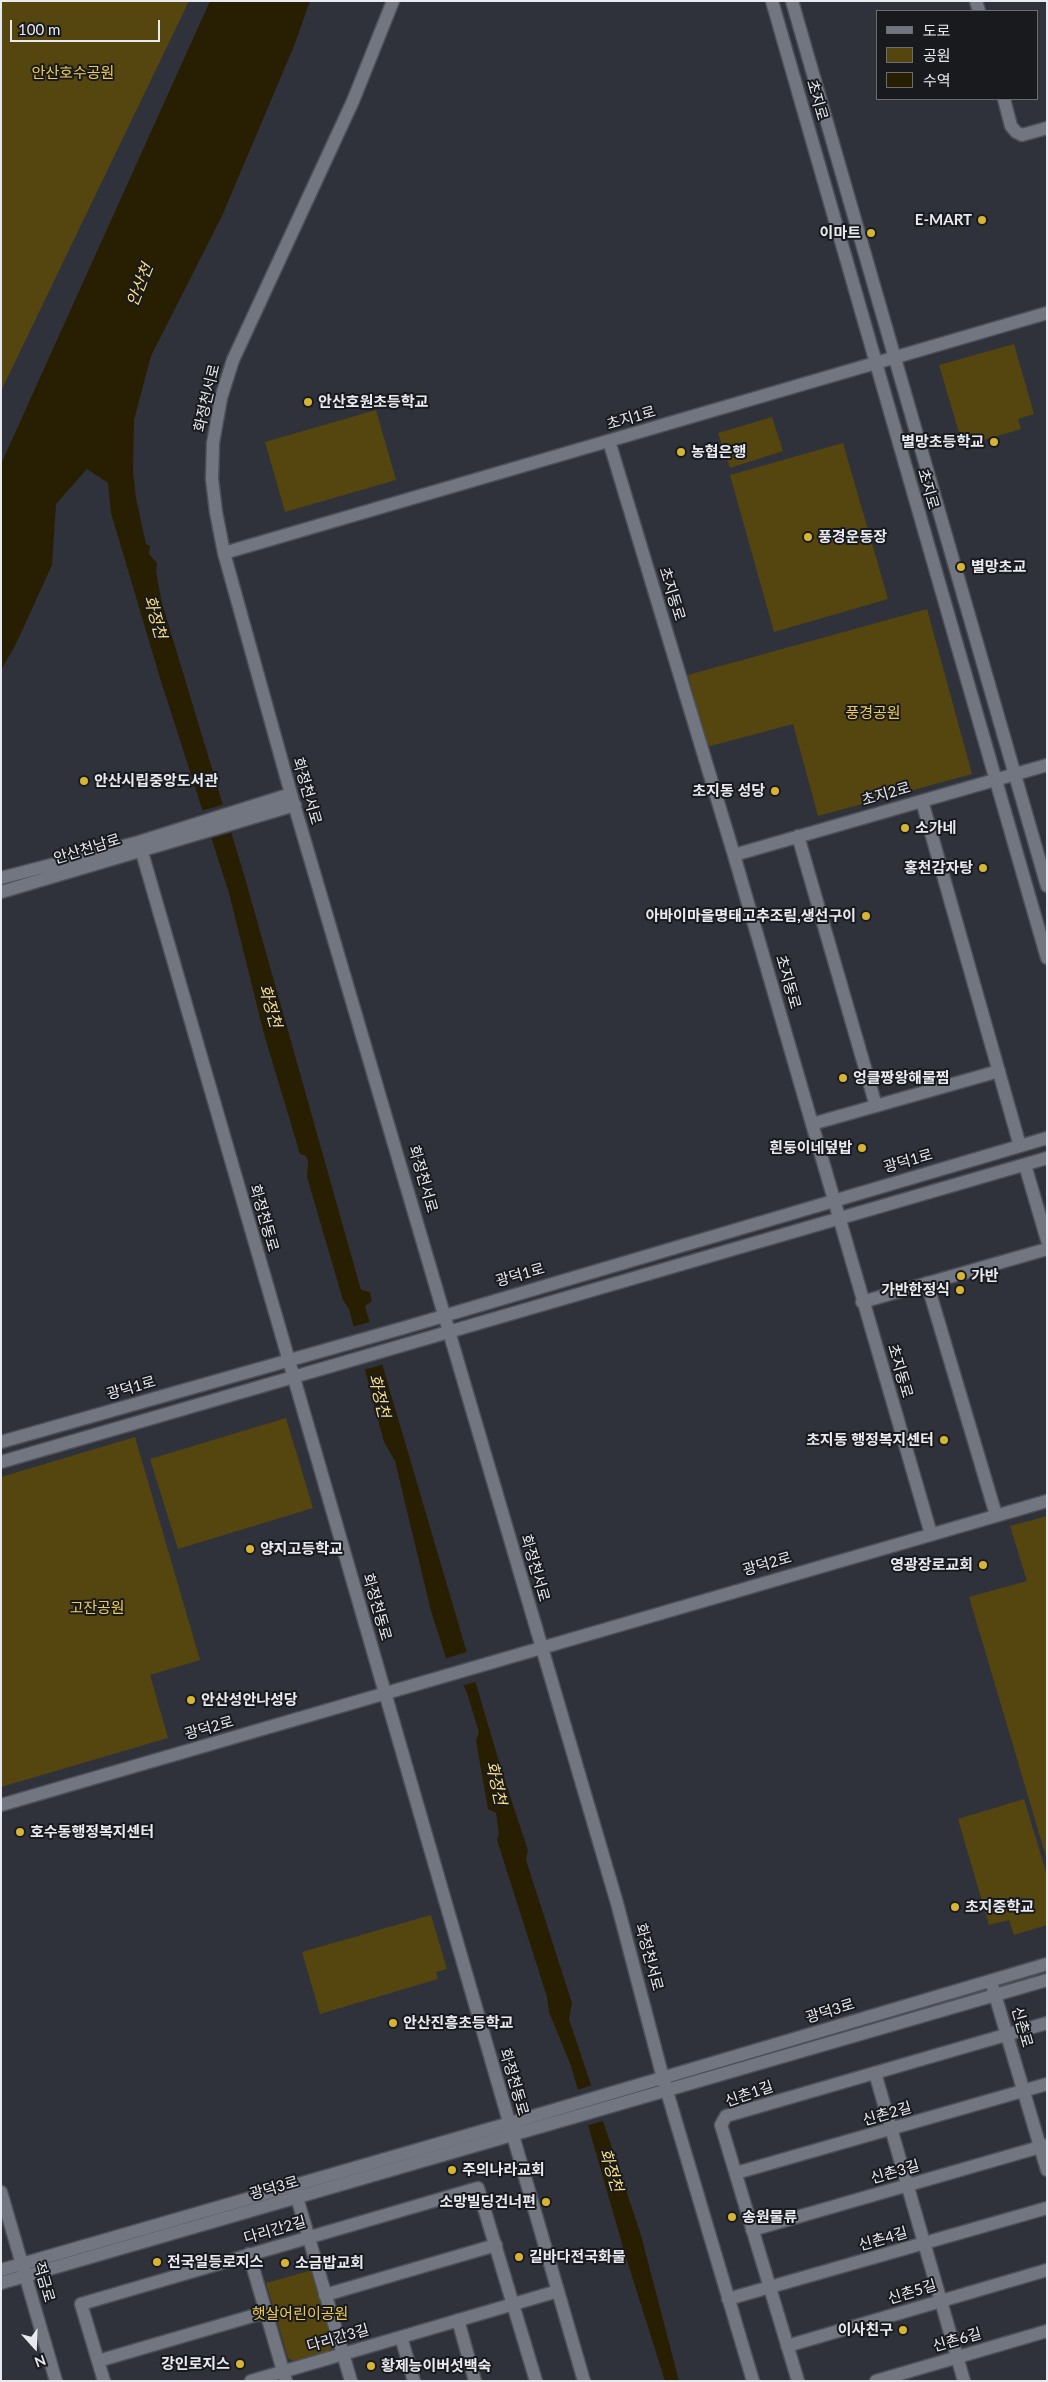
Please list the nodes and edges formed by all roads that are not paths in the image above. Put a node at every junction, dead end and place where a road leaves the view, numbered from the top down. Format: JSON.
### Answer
{"nodes":[{"id":1,"x":393,"y":1,"type":"edge"},
{"id":2,"x":772,"y":1,"type":"edge"},
{"id":3,"x":792,"y":1,"type":"edge"},
{"id":4,"x":1004,"y":100,"type":"edge"},
{"id":5,"x":1047,"y":128,"type":"edge"},
{"id":6,"x":1047,"y":313,"type":"edge"},
{"id":7,"x":894,"y":358,"type":"junction"},
{"id":8,"x":875,"y":364,"type":"junction"},
{"id":9,"x":609,"y":441,"type":"junction"},
{"id":10,"x":224,"y":553,"type":"junction"},
{"id":11,"x":1047,"y":765,"type":"edge"},
{"id":12,"x":1014,"y":774,"type":"junction"},
{"id":13,"x":996,"y":780,"type":"junction"},
{"id":14,"x":293,"y":799,"type":"junction"},
{"id":15,"x":922,"y":801,"type":"junction"},
{"id":16,"x":798,"y":836,"type":"junction"},
{"id":17,"x":140,"y":846,"type":"junction"},
{"id":18,"x":734,"y":855,"type":"junction"},
{"id":19,"x":1,"y":878,"type":"edge"},
{"id":20,"x":1047,"y":886,"type":"edge"},
{"id":21,"x":1,"y":892,"type":"edge"},
{"id":22,"x":1047,"y":958,"type":"edge"},
{"id":23,"x":998,"y":1071,"type":"junction"},
{"id":24,"x":876,"y":1106,"type":"junction"},
{"id":25,"x":812,"y":1124,"type":"junction"},
{"id":26,"x":1047,"y":1138,"type":"edge"},
{"id":27,"x":1020,"y":1146,"type":"junction"},
{"id":28,"x":1047,"y":1158,"type":"edge"},
{"id":29,"x":1025,"y":1165,"type":"junction"},
{"id":30,"x":835,"y":1200,"type":"junction"},
{"id":31,"x":840,"y":1219,"type":"junction"},
{"id":32,"x":1047,"y":1240,"type":"edge"},
{"id":33,"x":1047,"y":1248,"type":"edge"},
{"id":34,"x":927,"y":1283,"type":"junction"},
{"id":35,"x":862,"y":1302,"type":"junction"},
{"id":36,"x":444,"y":1314,"type":"junction"},
{"id":37,"x":450,"y":1333,"type":"junction"},
{"id":38,"x":288,"y":1359,"type":"junction"},
{"id":39,"x":294,"y":1378,"type":"junction"},
{"id":40,"x":1,"y":1442,"type":"edge"},
{"id":41,"x":1,"y":1462,"type":"edge"},
{"id":42,"x":1047,"y":1501,"type":"edge"},
{"id":43,"x":996,"y":1515,"type":"junction"},
{"id":44,"x":931,"y":1534,"type":"junction"},
{"id":45,"x":541,"y":1647,"type":"junction"},
{"id":46,"x":385,"y":1694,"type":"junction"},
{"id":47,"x":1,"y":1805,"type":"edge"},
{"id":48,"x":1047,"y":1964,"type":"edge"},
{"id":49,"x":991,"y":1980,"type":"junction"},
{"id":50,"x":1047,"y":1980,"type":"edge"},
{"id":51,"x":996,"y":1995,"type":"junction"},
{"id":52,"x":1047,"y":2023,"type":"edge"},
{"id":53,"x":1007,"y":2035,"type":"junction"},
{"id":54,"x":875,"y":2073,"type":"junction"},
{"id":55,"x":663,"y":2078,"type":"junction"},
{"id":56,"x":1047,"y":2084,"type":"edge"},
{"id":57,"x":668,"y":2091,"type":"junction"},
{"id":58,"x":1024,"y":2091,"type":"junction"},
{"id":59,"x":511,"y":2130,"type":"junction"},
{"id":60,"x":892,"y":2130,"type":"junction"},
{"id":61,"x":1043,"y":2146,"type":"edge"},
{"id":62,"x":1047,"y":2170,"type":"edge"},
{"id":63,"x":736,"y":2174,"type":"junction"},
{"id":64,"x":908,"y":2185,"type":"junction"},
{"id":65,"x":1,"y":2192,"type":"edge"},
{"id":66,"x":295,"y":2192,"type":"junction"},
{"id":67,"x":1047,"y":2208,"type":"edge"},
{"id":68,"x":752,"y":2230,"type":"junction"},
{"id":69,"x":308,"y":2237,"type":"junction"},
{"id":70,"x":924,"y":2244,"type":"junction"},
{"id":71,"x":496,"y":2245,"type":"junction"},
{"id":72,"x":249,"y":2254,"type":"junction"},
{"id":73,"x":1,"y":2270,"type":"edge"},
{"id":74,"x":24,"y":2270,"type":"junction"},
{"id":75,"x":1047,"y":2270,"type":"edge"},
{"id":76,"x":1,"y":2284,"type":"edge"},
{"id":77,"x":769,"y":2288,"type":"junction"},
{"id":78,"x":558,"y":2291,"type":"junction"},
{"id":79,"x":326,"y":2295,"type":"junction"},
{"id":80,"x":728,"y":2299,"type":"junction"},
{"id":81,"x":941,"y":2300,"type":"junction"},
{"id":82,"x":514,"y":2304,"type":"junction"},
{"id":83,"x":266,"y":2312,"type":"junction"},
{"id":84,"x":458,"y":2320,"type":"junction"},
{"id":85,"x":1047,"y":2331,"type":"edge"},
{"id":86,"x":401,"y":2337,"type":"junction"},
{"id":87,"x":787,"y":2346,"type":"junction"},
{"id":88,"x":343,"y":2354,"type":"junction"},
{"id":89,"x":957,"y":2357,"type":"junction"},
{"id":90,"x":98,"y":2362,"type":"junction"},
{"id":91,"x":285,"y":2376,"type":"edge"},
{"id":92,"x":56,"y":2381,"type":"edge"},
{"id":93,"x":104,"y":2381,"type":"edge"},
{"id":94,"x":251,"y":2381,"type":"edge"},
{"id":95,"x":351,"y":2381,"type":"edge"},
{"id":96,"x":414,"y":2381,"type":"edge"},
{"id":97,"x":475,"y":2381,"type":"edge"},
{"id":98,"x":536,"y":2381,"type":"edge"},
{"id":99,"x":584,"y":2381,"type":"edge"},
{"id":100,"x":753,"y":2381,"type":"edge"},
{"id":101,"x":798,"y":2381,"type":"edge"},
{"id":102,"x":876,"y":2381,"type":"edge"},
{"id":103,"x":964,"y":2381,"type":"edge"}],
"edges":[{"from":1,"to":10,"type":"street","name":"화정천서로"},
{"from":2,"to":8,"type":"street","name":"초지로"},
{"from":3,"to":7,"type":"street","name":"초지로"},
{"from":4,"to":5,"type":"street"},
{"from":6,"to":7,"type":"street","name":"초지1로"},
{"from":7,"to":8,"type":"street","name":"초지1로"},
{"from":7,"to":12,"type":"street","name":"초지로"},
{"from":8,"to":9,"type":"street","name":"초지1로"},
{"from":8,"to":13,"type":"street","name":"초지로"},
{"from":9,"to":10,"type":"street","name":"초지1로"},
{"from":9,"to":18,"type":"street","name":"초지동로"},
{"from":10,"to":14,"type":"street","name":"화정천서로"},
{"from":11,"to":12,"type":"street","name":"초지2로"},
{"from":12,"to":13,"type":"street","name":"초지2로"},
{"from":12,"to":20,"type":"street","name":"초지로"},
{"from":13,"to":15,"type":"street","name":"초지2로"},
{"from":13,"to":22,"type":"street","name":"초지로"},
{"from":14,"to":17,"type":"street","name":"안산천남로"},
{"from":14,"to":36,"type":"street","name":"화정천서로"},
{"from":15,"to":16,"type":"street","name":"초지2로"},
{"from":15,"to":23,"type":"street"},
{"from":16,"to":18,"type":"street","name":"초지2로"},
{"from":16,"to":24,"type":"street"},
{"from":17,"to":19,"type":"street","name":"안산천남로"},
{"from":17,"to":21,"type":"street","name":"안산천남로"},
{"from":17,"to":38,"type":"street","name":"화정천동로"},
{"from":18,"to":25,"type":"street","name":"초지동로"},
{"from":23,"to":24,"type":"street"},
{"from":23,"to":27,"type":"street"},
{"from":24,"to":25,"type":"street"},
{"from":25,"to":30,"type":"street","name":"초지동로"},
{"from":26,"to":27,"type":"street","name":"광덕1로"},
{"from":27,"to":30,"type":"street","name":"광덕1로"},
{"from":28,"to":29,"type":"street"},
{"from":29,"to":31,"type":"street"},
{"from":29,"to":32,"type":"street"},
{"from":30,"to":31,"type":"street","name":"초지동로"},
{"from":30,"to":36,"type":"street","name":"광덕1로"},
{"from":31,"to":35,"type":"street","name":"초지동로"},
{"from":31,"to":37,"type":"street"},
{"from":33,"to":34,"type":"street"},
{"from":34,"to":35,"type":"street"},
{"from":34,"to":43,"type":"street"},
{"from":35,"to":44,"type":"street","name":"초지동로"},
{"from":36,"to":37,"type":"street","name":"화정천서로"},
{"from":36,"to":38,"type":"street","name":"광덕1로"},
{"from":37,"to":39,"type":"street"},
{"from":37,"to":45,"type":"street","name":"화정천서로"},
{"from":38,"to":39,"type":"street","name":"화정천동로"},
{"from":38,"to":40,"type":"street","name":"광덕1로"},
{"from":39,"to":41,"type":"street"},
{"from":39,"to":46,"type":"street","name":"화정천동로"},
{"from":42,"to":43,"type":"street","name":"광덕2로"},
{"from":43,"to":44,"type":"street","name":"광덕2로"},
{"from":44,"to":45,"type":"street","name":"광덕2로"},
{"from":45,"to":46,"type":"street","name":"광덕2로"},
{"from":45,"to":55,"type":"street","name":"화정천서로"},
{"from":46,"to":47,"type":"street","name":"광덕2로"},
{"from":46,"to":59,"type":"street","name":"화정천동로"},
{"from":48,"to":49,"type":"street","name":"광덕3로"},
{"from":49,"to":51,"type":"street","name":"신촌로"},
{"from":49,"to":55,"type":"street","name":"광덕3로"},
{"from":50,"to":51,"type":"street","name":"광덕3로"},
{"from":51,"to":53,"type":"street","name":"신촌로"},
{"from":51,"to":57,"type":"street","name":"광덕3로"},
{"from":52,"to":53,"type":"street","name":"신촌1길"},
{"from":53,"to":54,"type":"street","name":"신촌1길"},
{"from":53,"to":58,"type":"street","name":"신촌로"},
{"from":54,"to":60,"type":"street"},
{"from":54,"to":63,"type":"street","name":"신촌1길"},
{"from":55,"to":57,"type":"street","name":"화정천서로"},
{"from":55,"to":59,"type":"street","name":"광덕3로"},
{"from":56,"to":58,"type":"street","name":"신촌2길"},
{"from":57,"to":59,"type":"street","name":"광덕3로"},
{"from":57,"to":80,"type":"street","name":"화정천서로"},
{"from":58,"to":60,"type":"street","name":"신촌2길"},
{"from":58,"to":61,"type":"street","name":"신촌로"},
{"from":59,"to":66,"type":"street","name":"광덕3로"},
{"from":59,"to":78,"type":"street","name":"화정천동로"},
{"from":60,"to":63,"type":"street","name":"신촌2길"},
{"from":60,"to":64,"type":"street"},
{"from":61,"to":62,"type":"street","name":"신촌로"},
{"from":61,"to":64,"type":"street","name":"신촌3길"},
{"from":63,"to":68,"type":"street","name":"신촌1길"},
{"from":64,"to":68,"type":"street","name":"신촌3길"},
{"from":64,"to":70,"type":"street"},
{"from":65,"to":74,"type":"street","name":"적금로"},
{"from":66,"to":69,"type":"street"},
{"from":66,"to":74,"type":"street","name":"광덕3로"},
{"from":67,"to":70,"type":"street","name":"신촌4길"},
{"from":68,"to":77,"type":"street","name":"신촌1길"},
{"from":69,"to":71,"type":"street","name":"다리간2길"},
{"from":69,"to":72,"type":"street","name":"다리간2길"},
{"from":69,"to":79,"type":"street"},
{"from":70,"to":77,"type":"street","name":"신촌4길"},
{"from":70,"to":81,"type":"street"},
{"from":71,"to":79,"type":"street"},
{"from":71,"to":82,"type":"street","name":"다리간2길"},
{"from":72,"to":83,"type":"street"},
{"from":72,"to":90,"type":"street","name":"다리간2길"},
{"from":73,"to":74,"type":"street","name":"광덕3로"},
{"from":74,"to":76,"type":"street","name":"광덕3로"},
{"from":74,"to":92,"type":"street","name":"적금로"},
{"from":75,"to":81,"type":"street","name":"신촌5길"},
{"from":77,"to":80,"type":"street","name":"신촌4길"},
{"from":77,"to":87,"type":"street","name":"신촌1길"},
{"from":78,"to":82,"type":"street","name":"다리간3길"},
{"from":78,"to":99,"type":"street","name":"화정천동로"},
{"from":79,"to":88,"type":"street"},
{"from":80,"to":100,"type":"street","name":"화정천서로"},
{"from":81,"to":87,"type":"street","name":"신촌5길"},
{"from":81,"to":89,"type":"street"},
{"from":82,"to":84,"type":"street","name":"다리간3길"},
{"from":82,"to":98,"type":"street","name":"다리간2길"},
{"from":83,"to":90,"type":"street"},
{"from":83,"to":91,"type":"street"},
{"from":84,"to":86,"type":"street","name":"다리간3길"},
{"from":84,"to":97,"type":"street"},
{"from":85,"to":89,"type":"street","name":"신촌6길"},
{"from":86,"to":88,"type":"street","name":"다리간3길"},
{"from":86,"to":96,"type":"street"},
{"from":87,"to":101,"type":"street","name":"신촌1길"},
{"from":88,"to":91,"type":"street","name":"다리간3길"},
{"from":88,"to":95,"type":"street"},
{"from":89,"to":102,"type":"street","name":"신촌6길"},
{"from":89,"to":103,"type":"street"},
{"from":90,"to":93,"type":"street","name":"다리간2길"},
{"from":91,"to":94,"type":"street","name":"다리간3길"}]}
